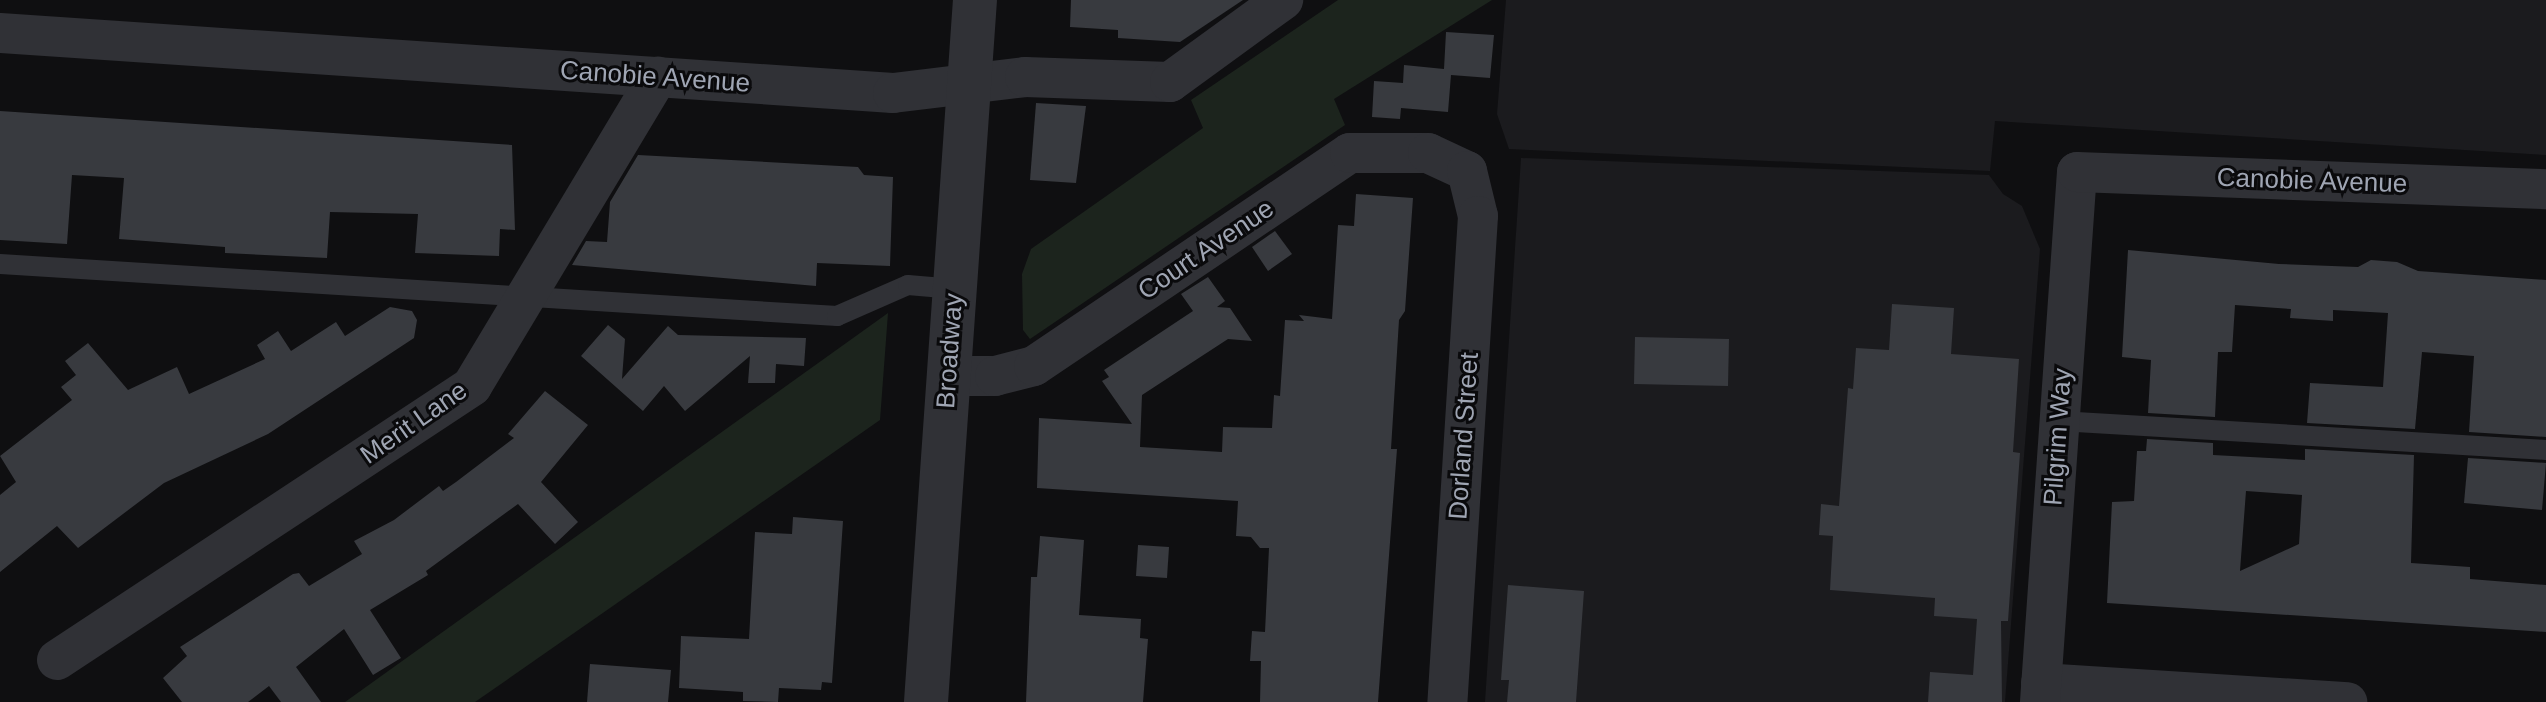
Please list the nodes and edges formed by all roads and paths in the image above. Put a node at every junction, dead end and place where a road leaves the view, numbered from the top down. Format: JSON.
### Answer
{"nodes":[{"id":1,"x":975,"y":0,"type":"edge"},
{"id":2,"x":1283,"y":0,"type":"edge"},
{"id":3,"x":1249,"y":11,"type":"edge"},
{"id":4,"x":0,"y":33,"type":"edge"},
{"id":5,"x":658,"y":77,"type":"junction"},
{"id":6,"x":970,"y":85,"type":"junction"},
{"id":7,"x":1467,"y":171,"type":"joint"},
{"id":8,"x":2077,"y":172,"type":"joint"},
{"id":9,"x":2546,"y":189,"type":"edge"},
{"id":10,"x":0,"y":264,"type":"edge"},
{"id":11,"x":955,"y":289,"type":"junction"},
{"id":12,"x":521,"y":300,"type":"junction"},
{"id":13,"x":949,"y":376,"type":"junction"},
{"id":14,"x":2059,"y":421,"type":"junction"},
{"id":15,"x":2546,"y":450,"type":"edge"},
{"id":16,"x":57,"y":660,"type":"dead end"},
{"id":17,"x":2040,"y":692,"type":"edge"},
{"id":18,"x":926,"y":702,"type":"edge"},
{"id":19,"x":1447,"y":702,"type":"edge"},
{"id":20,"x":2347,"y":702,"type":"edge"}],
"edges":[{"from":1,"to":6,"type":"street","name":"Broadway"},
{"from":2,"to":3,"type":"street","name":"Canobie Avenue"},
{"from":3,"to":6,"type":"street","name":"Canobie Avenue"},
{"from":4,"to":5,"type":"street","name":"Canobie Avenue"},
{"from":5,"to":6,"type":"street","name":"Canobie Avenue"},
{"from":5,"to":12,"type":"street","name":"Merit Lane"},
{"from":6,"to":11,"type":"street","name":"Broadway"},
{"from":7,"to":13,"type":"street","name":"Court Avenue"},
{"from":7,"to":19,"type":"street","name":"Dorland Street"},
{"from":8,"to":9,"type":"street","name":"Canobie Avenue"},
{"from":8,"to":14,"type":"street","name":"Pilgrim Way"},
{"from":10,"to":12,"type":"lane"},
{"from":11,"to":12,"type":"lane"},
{"from":11,"to":13,"type":"street","name":"Broadway"},
{"from":12,"to":16,"type":"street","name":"Merit Lane"},
{"from":13,"to":18,"type":"street","name":"Broadway"},
{"from":14,"to":15,"type":"lane"},
{"from":14,"to":17,"type":"street","name":"Pilgrim Way"},
{"from":17,"to":20,"type":"street"}]}
